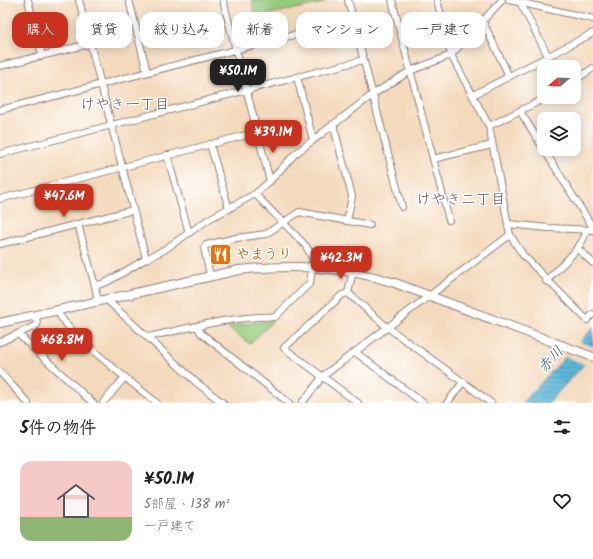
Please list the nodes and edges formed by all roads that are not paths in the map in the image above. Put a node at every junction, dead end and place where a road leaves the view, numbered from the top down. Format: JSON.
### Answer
{"nodes":[{"id":1,"x":28,"y":0,"type":"edge"},
{"id":2,"x":79,"y":0,"type":"edge"},
{"id":3,"x":129,"y":0,"type":"edge"},
{"id":4,"x":224,"y":0,"type":"edge"},
{"id":5,"x":348,"y":0,"type":"edge"},
{"id":6,"x":392,"y":0,"type":"edge"},
{"id":7,"x":437,"y":0,"type":"edge"},
{"id":8,"x":502,"y":0,"type":"edge"},
{"id":9,"x":509,"y":0,"type":"edge"},
{"id":10,"x":520,"y":2,"type":"junction"},
{"id":11,"x":82,"y":12,"type":"edge"},
{"id":12,"x":350,"y":12,"type":"edge"},
{"id":13,"x":485,"y":17,"type":"edge"},
{"id":14,"x":593,"y":19,"type":"edge"},
{"id":15,"x":485,"y":26,"type":"edge"},
{"id":16,"x":593,"y":33,"type":"edge"},
{"id":17,"x":296,"y":34,"type":"edge"},
{"id":18,"x":138,"y":35,"type":"joint"},
{"id":19,"x":76,"y":48,"type":"edge"},
{"id":20,"x":91,"y":48,"type":"edge"},
{"id":21,"x":360,"y":48,"type":"edge"},
{"id":22,"x":457,"y":48,"type":"edge"},
{"id":23,"x":236,"y":50,"type":"junction"},
{"id":24,"x":451,"y":55,"type":"junction"},
{"id":25,"x":42,"y":56,"type":"junction"},
{"id":26,"x":548,"y":56,"type":"junction"},
{"id":27,"x":363,"y":60,"type":"junction"},
{"id":28,"x":0,"y":66,"type":"edge"},
{"id":29,"x":593,"y":68,"type":"edge"},
{"id":30,"x":410,"y":71,"type":"junction"},
{"id":31,"x":147,"y":72,"type":"junction"},
{"id":32,"x":509,"y":76,"type":"junction"},
{"id":33,"x":581,"y":76,"type":"edge"},
{"id":34,"x":297,"y":77,"type":"junction"},
{"id":35,"x":100,"y":85,"type":"junction"},
{"id":36,"x":247,"y":90,"type":"junction"},
{"id":37,"x":372,"y":95,"type":"junction"},
{"id":38,"x":473,"y":95,"type":"junction"},
{"id":39,"x":537,"y":103,"type":"edge"},
{"id":40,"x":0,"y":110,"type":"edge"},
{"id":41,"x":520,"y":112,"type":"junction"},
{"id":42,"x":333,"y":124,"type":"junction"},
{"id":43,"x":111,"y":126,"type":"junction"},
{"id":44,"x":489,"y":126,"type":"junction"},
{"id":45,"x":258,"y":132,"type":"junction"},
{"id":46,"x":313,"y":140,"type":"junction"},
{"id":47,"x":210,"y":144,"type":"junction"},
{"id":48,"x":492,"y":145,"type":"junction"},
{"id":49,"x":0,"y":154,"type":"edge"},
{"id":50,"x":167,"y":156,"type":"junction"},
{"id":51,"x":433,"y":159,"type":"junction"},
{"id":52,"x":121,"y":167,"type":"junction"},
{"id":53,"x":270,"y":181,"type":"junction"},
{"id":54,"x":255,"y":194,"type":"junction"},
{"id":55,"x":0,"y":199,"type":"edge"},
{"id":56,"x":402,"y":207,"type":"dead end"},
{"id":57,"x":229,"y":209,"type":"junction"},
{"id":58,"x":133,"y":210,"type":"junction"},
{"id":59,"x":449,"y":220,"type":"dead end"},
{"id":60,"x":347,"y":221,"type":"junction"},
{"id":61,"x":282,"y":222,"type":"junction"},
{"id":62,"x":78,"y":224,"type":"junction"},
{"id":63,"x":508,"y":224,"type":"junction"},
{"id":64,"x":370,"y":226,"type":"dead end"},
{"id":65,"x":593,"y":229,"type":"edge"},
{"id":66,"x":586,"y":230,"type":"junction"},
{"id":67,"x":189,"y":233,"type":"junction"},
{"id":68,"x":510,"y":235,"type":"junction"},
{"id":69,"x":0,"y":244,"type":"edge"},
{"id":70,"x":577,"y":248,"type":"junction"},
{"id":71,"x":146,"y":258,"type":"junction"},
{"id":72,"x":593,"y":263,"type":"edge"},
{"id":73,"x":312,"y":266,"type":"junction"},
{"id":74,"x":352,"y":271,"type":"junction"},
{"id":75,"x":210,"y":275,"type":"junction"},
{"id":76,"x":546,"y":281,"type":"junction"},
{"id":77,"x":95,"y":286,"type":"junction"},
{"id":78,"x":348,"y":293,"type":"junction"},
{"id":79,"x":432,"y":295,"type":"junction"},
{"id":80,"x":102,"y":300,"type":"junction"},
{"id":81,"x":57,"y":310,"type":"junction"},
{"id":82,"x":593,"y":314,"type":"edge"},
{"id":83,"x":36,"y":315,"type":"junction"},
{"id":84,"x":0,"y":323,"type":"edge"},
{"id":85,"x":198,"y":326,"type":"junction"},
{"id":86,"x":387,"y":327,"type":"junction"},
{"id":87,"x":18,"y":334,"type":"junction"},
{"id":88,"x":147,"y":337,"type":"junction"},
{"id":89,"x":0,"y":342,"type":"edge"},
{"id":90,"x":355,"y":352,"type":"junction"},
{"id":91,"x":593,"y":357,"type":"edge"},
{"id":92,"x":0,"y":372,"type":"edge"},
{"id":93,"x":323,"y":376,"type":"junction"},
{"id":94,"x":125,"y":377,"type":"junction"},
{"id":95,"x":462,"y":382,"type":"junction"},
{"id":96,"x":28,"y":403,"type":"edge"},
{"id":97,"x":93,"y":403,"type":"edge"},
{"id":98,"x":103,"y":403,"type":"edge"},
{"id":99,"x":158,"y":403,"type":"edge"},
{"id":100,"x":223,"y":403,"type":"edge"},
{"id":101,"x":289,"y":403,"type":"edge"},
{"id":102,"x":302,"y":403,"type":"edge"},
{"id":103,"x":358,"y":403,"type":"edge"},
{"id":104,"x":422,"y":403,"type":"edge"},
{"id":105,"x":447,"y":403,"type":"edge"},
{"id":106,"x":491,"y":403,"type":"edge"}],
"edges":[{"from":1,"to":25,"type":"street"},
{"from":2,"to":11,"type":"street"},
{"from":3,"to":18,"type":"street"},
{"from":4,"to":23,"type":"street"},
{"from":5,"to":12,"type":"street"},
{"from":6,"to":30,"type":"street"},
{"from":7,"to":24,"type":"street"},
{"from":8,"to":13,"type":"street"},
{"from":9,"to":10,"type":"street"},
{"from":10,"to":14,"type":"street"},
{"from":10,"to":26,"type":"street"},
{"from":15,"to":32,"type":"street"},
{"from":16,"to":26,"type":"street"},
{"from":17,"to":23,"type":"street"},
{"from":18,"to":31,"type":"street"},
{"from":19,"to":25,"type":"street"},
{"from":20,"to":35,"type":"street"},
{"from":21,"to":27,"type":"street"},
{"from":22,"to":24,"type":"street"},
{"from":23,"to":31,"type":"street"},
{"from":23,"to":36,"type":"street"},
{"from":24,"to":30,"type":"street"},
{"from":24,"to":38,"type":"street"},
{"from":25,"to":28,"type":"street"},
{"from":26,"to":32,"type":"street"},
{"from":27,"to":34,"type":"street"},
{"from":27,"to":37,"type":"street"},
{"from":29,"to":33,"type":"street"},
{"from":30,"to":37,"type":"street"},
{"from":30,"to":51,"type":"street"},
{"from":31,"to":35,"type":"street"},
{"from":32,"to":38,"type":"street"},
{"from":34,"to":36,"type":"street"},
{"from":34,"to":46,"type":"street"},
{"from":35,"to":40,"type":"street"},
{"from":35,"to":43,"type":"street"},
{"from":36,"to":43,"type":"street"},
{"from":36,"to":45,"type":"street"},
{"from":37,"to":42,"type":"street"},
{"from":37,"to":56,"type":"street"},
{"from":38,"to":44,"type":"street"},
{"from":39,"to":41,"type":"street"},
{"from":41,"to":44,"type":"street"},
{"from":41,"to":65,"type":"street"},
{"from":42,"to":46,"type":"street"},
{"from":42,"to":60,"type":"street"},
{"from":43,"to":49,"type":"street"},
{"from":43,"to":52,"type":"street"},
{"from":44,"to":48,"type":"street"},
{"from":45,"to":47,"type":"street"},
{"from":45,"to":53,"type":"street"},
{"from":46,"to":53,"type":"street"},
{"from":47,"to":50,"type":"street"},
{"from":47,"to":57,"type":"street"},
{"from":48,"to":51,"type":"street"},
{"from":48,"to":63,"type":"street"},
{"from":50,"to":52,"type":"street"},
{"from":50,"to":67,"type":"street"},
{"from":51,"to":59,"type":"street"},
{"from":52,"to":55,"type":"street"},
{"from":52,"to":58,"type":"street"},
{"from":53,"to":54,"type":"street"},
{"from":54,"to":57,"type":"street"},
{"from":54,"to":61,"type":"street"},
{"from":57,"to":67,"type":"street"},
{"from":58,"to":62,"type":"street"},
{"from":58,"to":71,"type":"street"},
{"from":60,"to":61,"type":"street"},
{"from":60,"to":64,"type":"street"},
{"from":61,"to":73,"type":"street"},
{"from":61,"to":75,"type":"street"},
{"from":62,"to":69,"type":"street"},
{"from":62,"to":77,"type":"street"},
{"from":63,"to":66,"type":"street"},
{"from":63,"to":68,"type":"street"},
{"from":65,"to":66,"type":"street"},
{"from":66,"to":70,"type":"street"},
{"from":67,"to":71,"type":"street"},
{"from":68,"to":76,"type":"street"},
{"from":68,"to":79,"type":"street"},
{"from":70,"to":72,"type":"street"},
{"from":70,"to":76,"type":"street"},
{"from":71,"to":77,"type":"street"},
{"from":73,"to":74,"type":"street"},
{"from":73,"to":75,"type":"street"},
{"from":73,"to":85,"type":"street"},
{"from":74,"to":78,"type":"street"},
{"from":74,"to":79,"type":"street"},
{"from":75,"to":80,"type":"street"},
{"from":76,"to":82,"type":"street"},
{"from":77,"to":80,"type":"street"},
{"from":78,"to":86,"type":"street"},
{"from":78,"to":93,"type":"street"},
{"from":79,"to":86,"type":"street"},
{"from":79,"to":91,"type":"street"},
{"from":80,"to":81,"type":"street"},
{"from":80,"to":88,"type":"street"},
{"from":81,"to":83,"type":"street"},
{"from":81,"to":94,"type":"street"},
{"from":83,"to":84,"type":"street"},
{"from":83,"to":87,"type":"street"},
{"from":85,"to":88,"type":"street"},
{"from":85,"to":101,"type":"street"},
{"from":86,"to":90,"type":"street"},
{"from":86,"to":95,"type":"street"},
{"from":87,"to":89,"type":"street"},
{"from":87,"to":97,"type":"street"},
{"from":88,"to":100,"type":"street"},
{"from":90,"to":93,"type":"street"},
{"from":90,"to":104,"type":"street"},
{"from":92,"to":96,"type":"street"},
{"from":93,"to":102,"type":"street"},
{"from":93,"to":103,"type":"street"},
{"from":94,"to":98,"type":"street"},
{"from":94,"to":99,"type":"street"},
{"from":95,"to":105,"type":"street"},
{"from":95,"to":106,"type":"street"}]}
